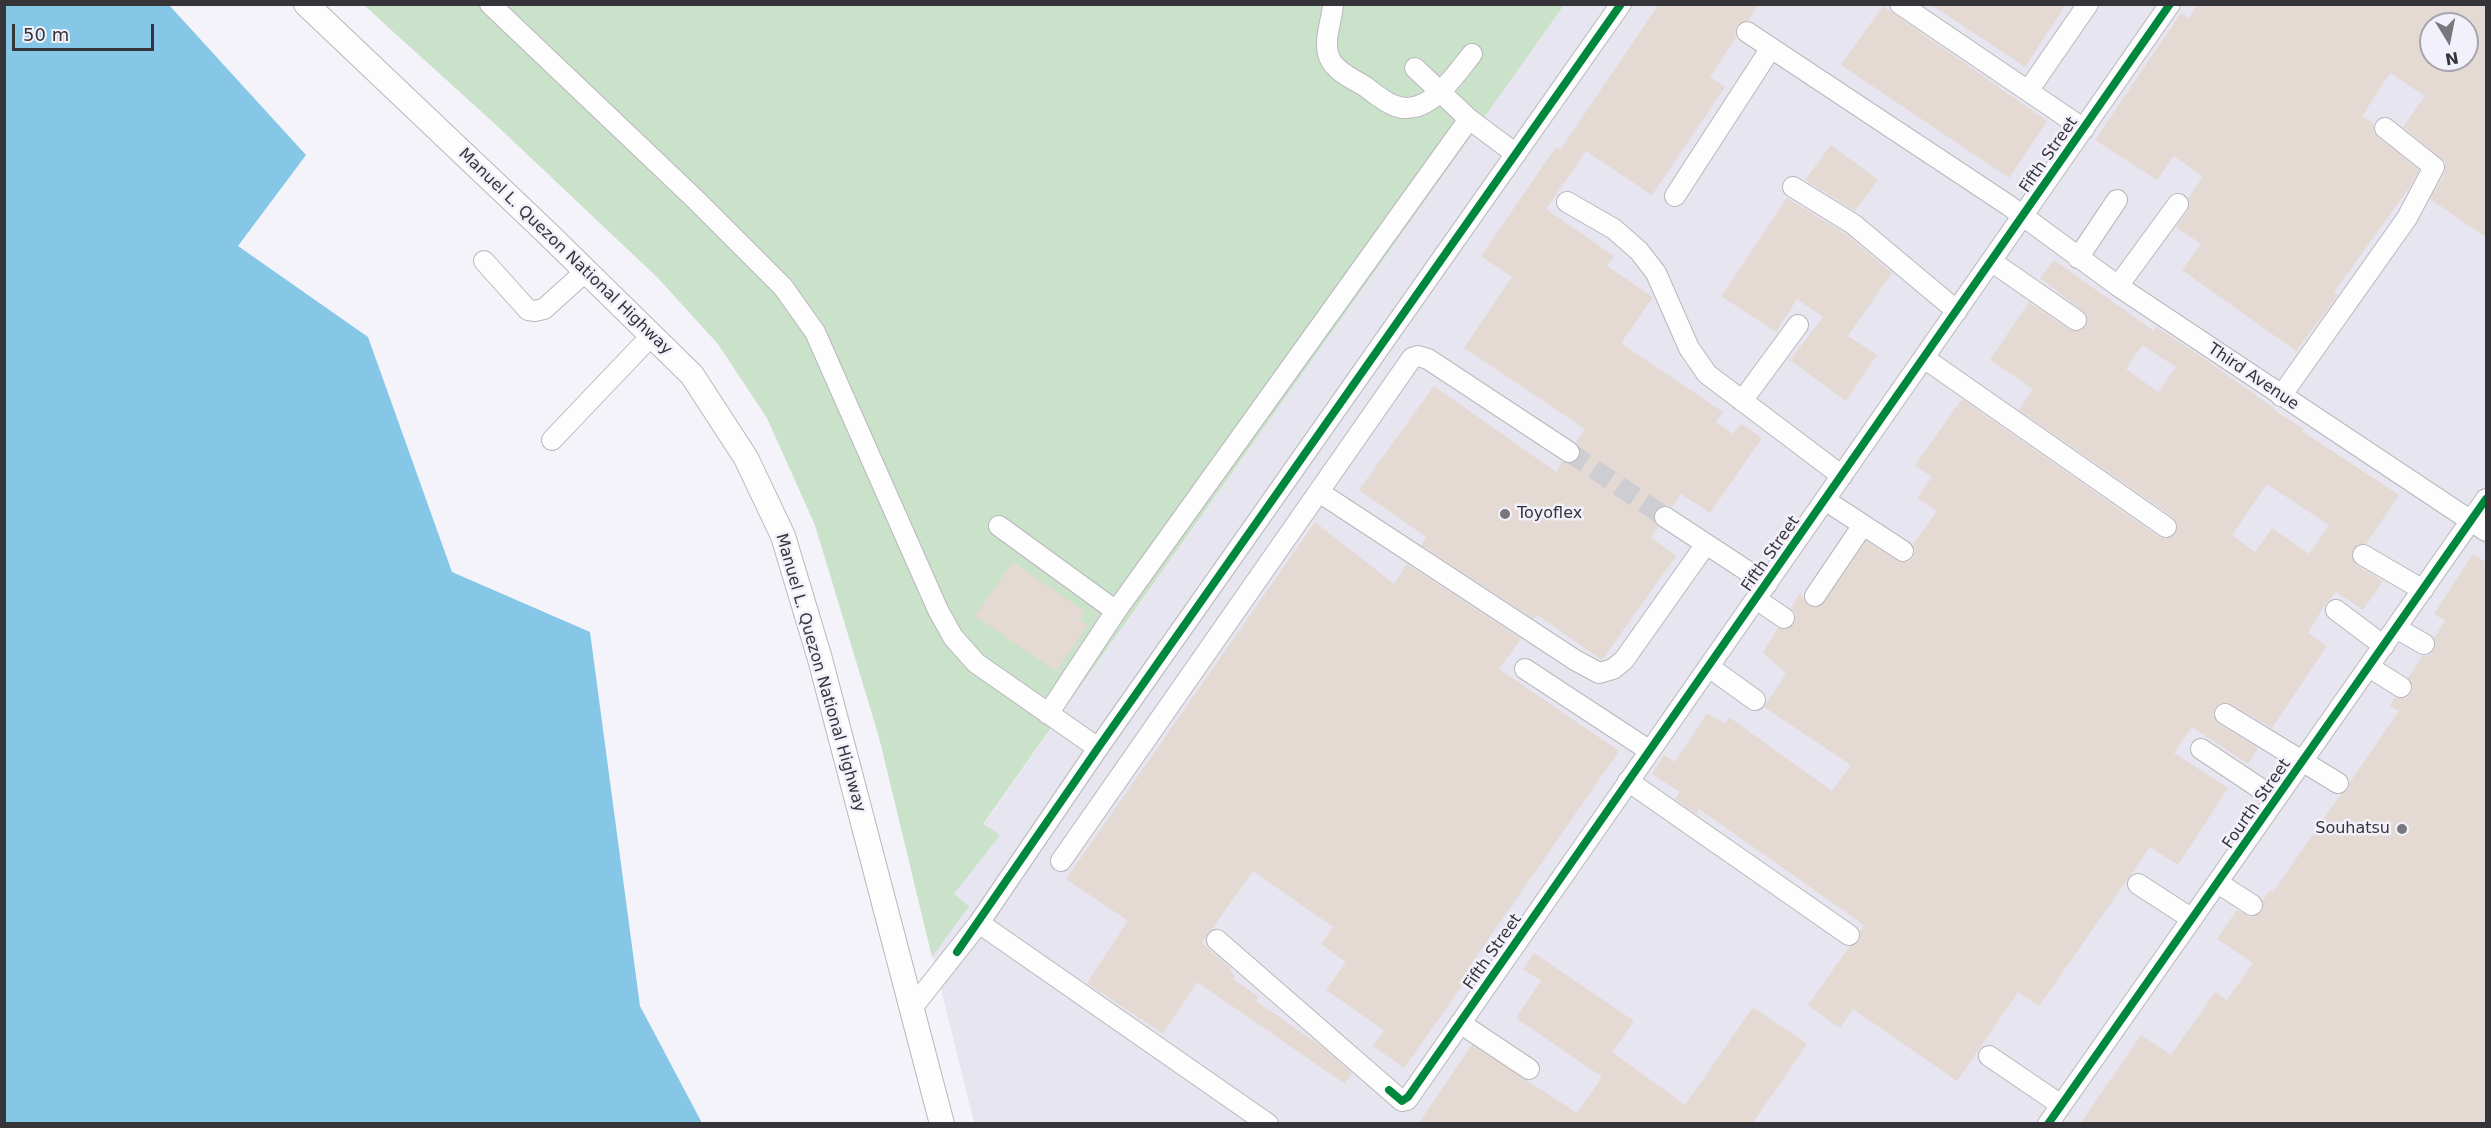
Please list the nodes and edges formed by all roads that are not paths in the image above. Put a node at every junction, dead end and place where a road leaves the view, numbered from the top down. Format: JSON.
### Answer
{"nodes":[{"id":1,"x":306,"y":4,"type":"edge"},
{"id":2,"x":490,"y":4,"type":"edge"},
{"id":3,"x":1334,"y":4,"type":"edge"},
{"id":4,"x":1621,"y":4,"type":"edge"},
{"id":5,"x":1900,"y":4,"type":"edge"},
{"id":6,"x":2088,"y":4,"type":"edge"},
{"id":7,"x":2170,"y":4,"type":"edge"},
{"id":8,"x":1747,"y":32,"type":"dead end"},
{"id":9,"x":1771,"y":48,"type":"junction"},
{"id":10,"x":1472,"y":54,"type":"dead end"},
{"id":11,"x":1415,"y":68,"type":"dead end"},
{"id":12,"x":2028,"y":91,"type":"junction"},
{"id":13,"x":1440,"y":93,"type":"junction"},
{"id":14,"x":1469,"y":119,"type":"junction"},
{"id":15,"x":2385,"y":128,"type":"dead end"},
{"id":16,"x":2084,"y":129,"type":"junction"},
{"id":17,"x":1516,"y":154,"type":"junction"},
{"id":18,"x":1793,"y":187,"type":"dead end"},
{"id":19,"x":1676,"y":196,"type":"dead end"},
{"id":20,"x":2117,"y":200,"type":"dead end"},
{"id":21,"x":1567,"y":202,"type":"dead end"},
{"id":22,"x":2178,"y":204,"type":"dead end"},
{"id":23,"x":2022,"y":217,"type":"junction"},
{"id":24,"x":2078,"y":258,"type":"junction"},
{"id":25,"x":484,"y":261,"type":"dead end"},
{"id":26,"x":1991,"y":261,"type":"junction"},
{"id":27,"x":586,"y":271,"type":"junction"},
{"id":28,"x":2118,"y":286,"type":"junction"},
{"id":29,"x":1957,"y":311,"type":"junction"},
{"id":30,"x":2076,"y":320,"type":"dead end"},
{"id":31,"x":1798,"y":325,"type":"dead end"},
{"id":32,"x":652,"y":335,"type":"junction"},
{"id":33,"x":1924,"y":358,"type":"junction"},
{"id":34,"x":2281,"y":396,"type":"junction"},
{"id":35,"x":1742,"y":401,"type":"junction"},
{"id":36,"x":552,"y":440,"type":"dead end"},
{"id":37,"x":1569,"y":452,"type":"tunnel mouth"},
{"id":38,"x":1842,"y":476,"type":"junction"},
{"id":39,"x":1319,"y":492,"type":"junction"},
{"id":40,"x":2487,"y":499,"type":"edge"},
{"id":41,"x":1825,"y":500,"type":"junction"},
{"id":42,"x":1665,"y":517,"type":"tunnel mouth"},
{"id":43,"x":1863,"y":525,"type":"junction"},
{"id":44,"x":999,"y":526,"type":"dead end"},
{"id":45,"x":2166,"y":527,"type":"dead end"},
{"id":46,"x":2479,"y":527,"type":"edge"},
{"id":47,"x":1706,"y":544,"type":"junction"},
{"id":48,"x":1903,"y":551,"type":"dead end"},
{"id":49,"x":2363,"y":555,"type":"dead end"},
{"id":50,"x":2423,"y":590,"type":"junction"},
{"id":51,"x":1761,"y":592,"type":"junction"},
{"id":52,"x":1815,"y":596,"type":"dead end"},
{"id":53,"x":2336,"y":610,"type":"dead end"},
{"id":54,"x":1116,"y":611,"type":"junction"},
{"id":55,"x":1784,"y":618,"type":"dead end"},
{"id":56,"x":2396,"y":628,"type":"junction"},
{"id":57,"x":2424,"y":644,"type":"dead end"},
{"id":58,"x":2384,"y":646,"type":"junction"},
{"id":59,"x":1709,"y":667,"type":"junction"},
{"id":60,"x":2369,"y":667,"type":"junction"},
{"id":61,"x":1525,"y":669,"type":"dead end"},
{"id":62,"x":2401,"y":687,"type":"dead end"},
{"id":63,"x":1755,"y":700,"type":"dead end"},
{"id":64,"x":1048,"y":714,"type":"junction"},
{"id":65,"x":2225,"y":714,"type":"dead end"},
{"id":66,"x":1098,"y":748,"type":"junction"},
{"id":67,"x":2201,"y":749,"type":"dead end"},
{"id":68,"x":1650,"y":751,"type":"junction"},
{"id":69,"x":2303,"y":761,"type":"junction"},
{"id":70,"x":1628,"y":781,"type":"junction"},
{"id":71,"x":2337,"y":783,"type":"dead end"},
{"id":72,"x":2276,"y":800,"type":"junction"},
{"id":73,"x":1061,"y":861,"type":"dead end"},
{"id":74,"x":2217,"y":883,"type":"junction"},
{"id":75,"x":2138,"y":884,"type":"dead end"},
{"id":76,"x":2252,"y":905,"type":"dead end"},
{"id":77,"x":2192,"y":919,"type":"junction"},
{"id":78,"x":979,"y":922,"type":"junction"},
{"id":79,"x":1850,"y":934,"type":"dead end"},
{"id":80,"x":1217,"y":940,"type":"dead end"},
{"id":81,"x":912,"y":1008,"type":"junction"},
{"id":82,"x":1460,"y":1023,"type":"junction"},
{"id":83,"x":1989,"y":1056,"type":"dead end"},
{"id":84,"x":1529,"y":1069,"type":"dead end"},
{"id":85,"x":2061,"y":1105,"type":"junction"},
{"id":86,"x":942,"y":1124,"type":"edge"},
{"id":87,"x":1268,"y":1124,"type":"edge"},
{"id":88,"x":2048,"y":1124,"type":"edge"}],
"edges":[{"from":1,"to":27,"type":"main road","name":"Manuel L. Quezon National Highway"},
{"from":2,"to":64,"type":"street"},
{"from":3,"to":13,"type":"street"},
{"from":4,"to":17,"type":"street"},
{"from":5,"to":12,"type":"street"},
{"from":6,"to":12,"type":"street"},
{"from":7,"to":16,"type":"street","name":"Fifth Street"},
{"from":8,"to":9,"type":"street","name":"Third Avenue"},
{"from":9,"to":19,"type":"street"},
{"from":9,"to":23,"type":"street","name":"Third Avenue"},
{"from":10,"to":13,"type":"street"},
{"from":11,"to":13,"type":"street"},
{"from":12,"to":16,"type":"street"},
{"from":13,"to":14,"type":"street"},
{"from":14,"to":17,"type":"street"},
{"from":14,"to":54,"type":"street"},
{"from":15,"to":34,"type":"street"},
{"from":16,"to":23,"type":"street","name":"Fifth Street"},
{"from":17,"to":66,"type":"street"},
{"from":18,"to":29,"type":"street"},
{"from":20,"to":24,"type":"street"},
{"from":21,"to":35,"type":"street"},
{"from":22,"to":28,"type":"street"},
{"from":23,"to":24,"type":"street","name":"Third Avenue"},
{"from":23,"to":26,"type":"street","name":"Fifth Street"},
{"from":24,"to":28,"type":"street","name":"Third Avenue"},
{"from":25,"to":27,"type":"street"},
{"from":26,"to":29,"type":"street","name":"Fifth Street"},
{"from":26,"to":30,"type":"street"},
{"from":27,"to":32,"type":"main road","name":"Manuel L. Quezon National Highway"},
{"from":28,"to":34,"type":"street","name":"Third Avenue"},
{"from":29,"to":33,"type":"street","name":"Fifth Street"},
{"from":31,"to":35,"type":"street"},
{"from":32,"to":36,"type":"street"},
{"from":32,"to":81,"type":"main road","name":"Manuel L. Quezon National Highway"},
{"from":33,"to":38,"type":"street","name":"Fifth Street"},
{"from":33,"to":45,"type":"street"},
{"from":34,"to":46,"type":"street","name":"Third Avenue"},
{"from":35,"to":38,"type":"street"},
{"from":37,"to":39,"type":"street"},
{"from":38,"to":41,"type":"street","name":"Fifth Street"},
{"from":39,"to":47,"type":"street"},
{"from":39,"to":73,"type":"street"},
{"from":40,"to":46,"type":"street","name":"Fourth Street"},
{"from":41,"to":43,"type":"street"},
{"from":41,"to":51,"type":"street","name":"Fifth Street"},
{"from":42,"to":47,"type":"street"},
{"from":43,"to":48,"type":"street"},
{"from":43,"to":52,"type":"street"},
{"from":44,"to":54,"type":"street"},
{"from":46,"to":50,"type":"street","name":"Fourth Street"},
{"from":47,"to":51,"type":"street"},
{"from":49,"to":50,"type":"street"},
{"from":50,"to":56,"type":"street","name":"Fourth Street"},
{"from":51,"to":55,"type":"street"},
{"from":51,"to":59,"type":"street","name":"Fifth Street"},
{"from":53,"to":58,"type":"street"},
{"from":54,"to":64,"type":"street"},
{"from":56,"to":57,"type":"street"},
{"from":56,"to":58,"type":"street","name":"Fourth Street"},
{"from":58,"to":60,"type":"street","name":"Fourth Street"},
{"from":59,"to":63,"type":"street"},
{"from":59,"to":68,"type":"street","name":"Fifth Street"},
{"from":60,"to":62,"type":"street"},
{"from":60,"to":69,"type":"street","name":"Fourth Street"},
{"from":61,"to":68,"type":"street"},
{"from":64,"to":66,"type":"street"},
{"from":65,"to":69,"type":"street"},
{"from":66,"to":78,"type":"street"},
{"from":67,"to":72,"type":"street"},
{"from":68,"to":70,"type":"street","name":"Fifth Street"},
{"from":69,"to":71,"type":"street"},
{"from":69,"to":72,"type":"street","name":"Fourth Street"},
{"from":70,"to":79,"type":"street"},
{"from":70,"to":82,"type":"street","name":"Fifth Street"},
{"from":72,"to":74,"type":"street","name":"Fourth Street"},
{"from":74,"to":76,"type":"street"},
{"from":74,"to":77,"type":"street","name":"Fourth Street"},
{"from":75,"to":77,"type":"street"},
{"from":77,"to":85,"type":"street","name":"Fourth Street"},
{"from":78,"to":81,"type":"street"},
{"from":78,"to":87,"type":"street"},
{"from":80,"to":82,"type":"street","name":"Fifth Street"},
{"from":81,"to":86,"type":"main road","name":"Manuel L. Quezon National Highway"},
{"from":82,"to":84,"type":"street"},
{"from":83,"to":85,"type":"street"},
{"from":85,"to":88,"type":"street","name":"Fourth Street"}]}
